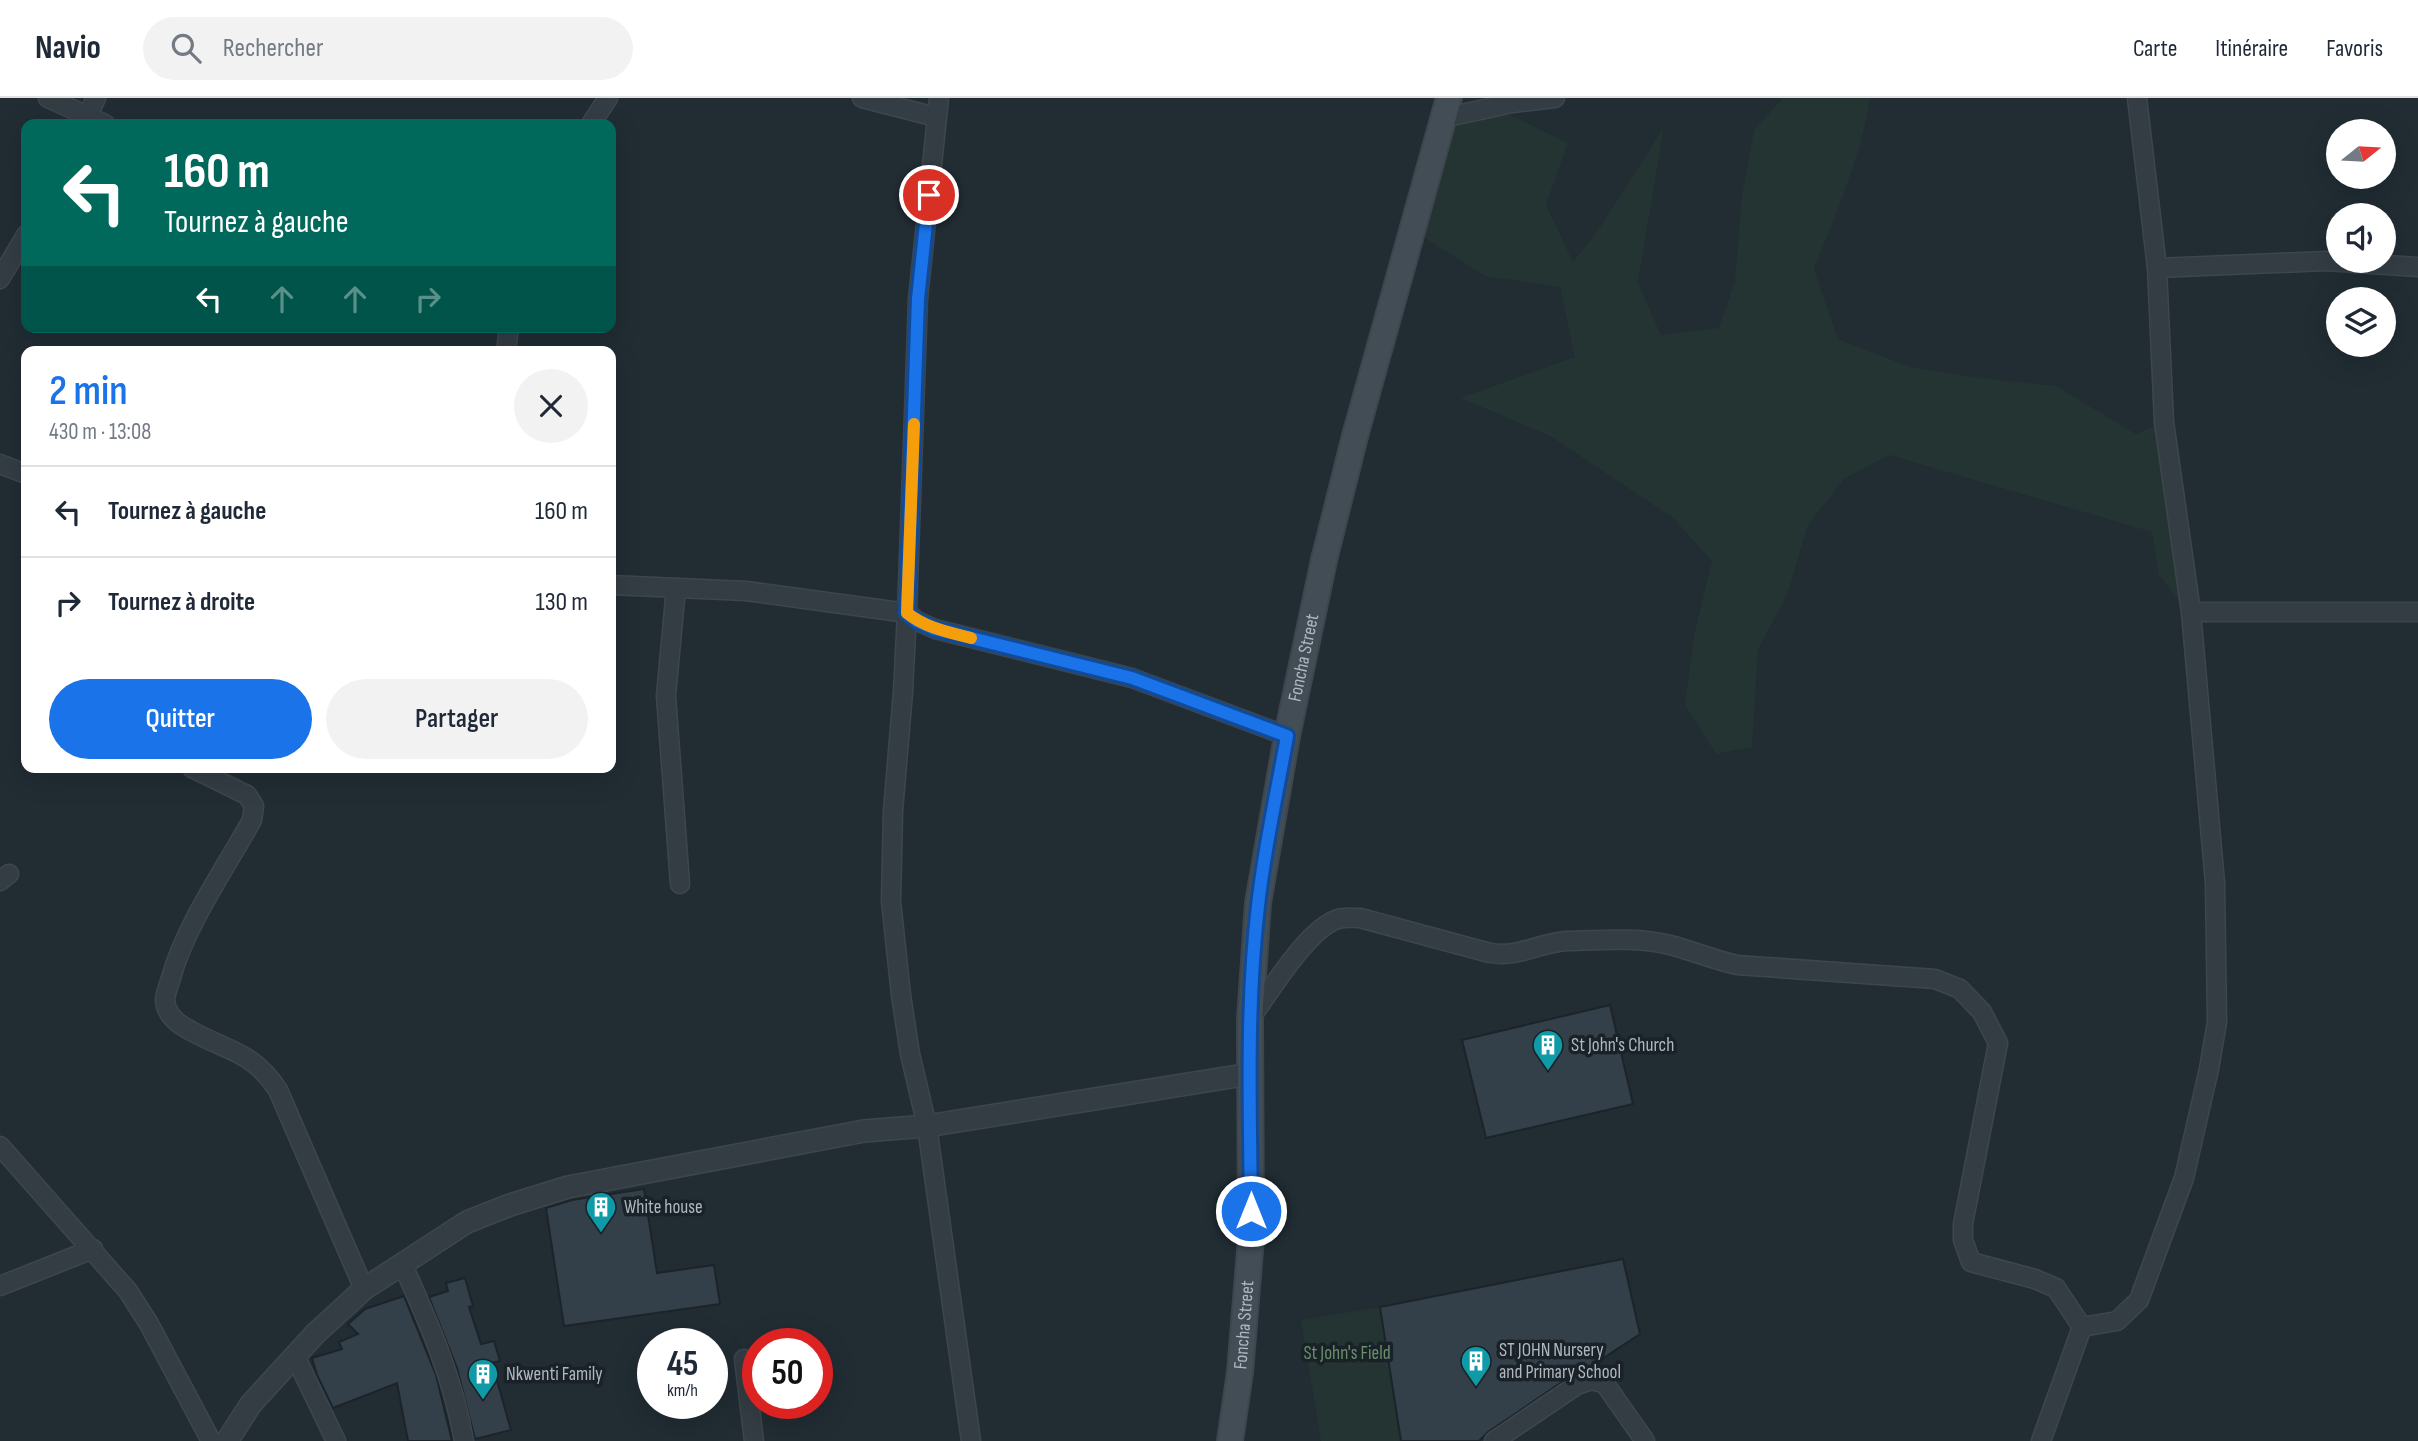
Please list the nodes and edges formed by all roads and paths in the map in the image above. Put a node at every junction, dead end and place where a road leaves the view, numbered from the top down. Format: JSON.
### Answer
{"nodes":[{"id":1,"x":48,"y":98,"type":"edge"},
{"id":2,"x":96,"y":98,"type":"edge"},
{"id":3,"x":608,"y":98,"type":"edge"},
{"id":4,"x":862,"y":98,"type":"edge"},
{"id":5,"x":939,"y":98,"type":"edge"},
{"id":6,"x":1555,"y":98,"type":"edge"},
{"id":7,"x":2137,"y":98,"type":"edge"},
{"id":8,"x":1446,"y":108,"type":"edge"},
{"id":9,"x":936,"y":117,"type":"junction"},
{"id":10,"x":84,"y":119,"type":"edge"},
{"id":11,"x":86,"y":119,"type":"edge"},
{"id":12,"x":595,"y":119,"type":"edge"},
{"id":13,"x":21,"y":243,"type":"edge"},
{"id":14,"x":2418,"y":267,"type":"edge"},
{"id":15,"x":2157,"y":268,"type":"junction"},
{"id":16,"x":0,"y":278,"type":"edge"},
{"id":17,"x":0,"y":464,"type":"edge"},
{"id":18,"x":21,"y":472,"type":"edge"},
{"id":19,"x":616,"y":585,"type":"edge"},
{"id":20,"x":676,"y":588,"type":"junction"},
{"id":21,"x":2191,"y":612,"type":"junction"},
{"id":22,"x":2418,"y":612,"type":"edge"},
{"id":23,"x":907,"y":613,"type":"junction"},
{"id":24,"x":1287,"y":736,"type":"junction"},
{"id":25,"x":202,"y":773,"type":"edge"},
{"id":26,"x":680,"y":884,"type":"dead end"},
{"id":27,"x":1250,"y":1019,"type":"junction"},
{"id":28,"x":1250,"y":1074,"type":"junction"},
{"id":29,"x":927,"y":1126,"type":"junction"},
{"id":30,"x":0,"y":1146,"type":"edge"},
{"id":31,"x":93,"y":1249,"type":"junction"},
{"id":32,"x":402,"y":1263,"type":"junction"},
{"id":33,"x":0,"y":1286,"type":"edge"},
{"id":34,"x":364,"y":1289,"type":"junction"},
{"id":35,"x":2082,"y":1327,"type":"junction"},
{"id":36,"x":295,"y":1356,"type":"junction"},
{"id":37,"x":751,"y":1419,"type":"edge"},
{"id":38,"x":211,"y":1441,"type":"edge"},
{"id":39,"x":227,"y":1441,"type":"edge"},
{"id":40,"x":336,"y":1441,"type":"edge"},
{"id":41,"x":464,"y":1441,"type":"edge"},
{"id":42,"x":754,"y":1441,"type":"edge"},
{"id":43,"x":971,"y":1441,"type":"edge"},
{"id":44,"x":1230,"y":1441,"type":"edge"},
{"id":45,"x":1494,"y":1441,"type":"edge"},
{"id":46,"x":1645,"y":1441,"type":"edge"},
{"id":47,"x":2041,"y":1441,"type":"edge"}],
"edges":[{"from":1,"to":10,"type":"street"},
{"from":2,"to":11,"type":"street"},
{"from":3,"to":12,"type":"street"},
{"from":4,"to":9,"type":"street"},
{"from":5,"to":9,"type":"street"},
{"from":6,"to":8,"type":"street"},
{"from":7,"to":15,"type":"street"},
{"from":8,"to":24,"type":"main road","name":"Foncha Street"},
{"from":9,"to":23,"type":"street"},
{"from":13,"to":16,"type":"street"},
{"from":14,"to":15,"type":"street"},
{"from":15,"to":21,"type":"street"},
{"from":17,"to":18,"type":"street"},
{"from":19,"to":20,"type":"street"},
{"from":20,"to":23,"type":"street"},
{"from":20,"to":26,"type":"street"},
{"from":21,"to":22,"type":"street"},
{"from":21,"to":35,"type":"street"},
{"from":23,"to":24,"type":"street"},
{"from":23,"to":29,"type":"street"},
{"from":24,"to":27,"type":"main road","name":"Foncha Street"},
{"from":25,"to":34,"type":"street"},
{"from":27,"to":28,"type":"main road","name":"Foncha Street"},
{"from":27,"to":35,"type":"street"},
{"from":28,"to":29,"type":"street"},
{"from":28,"to":44,"type":"main road","name":"Foncha Street"},
{"from":29,"to":32,"type":"street"},
{"from":29,"to":43,"type":"street"},
{"from":30,"to":31,"type":"street"},
{"from":31,"to":33,"type":"street"},
{"from":31,"to":38,"type":"street"},
{"from":32,"to":34,"type":"street"},
{"from":32,"to":41,"type":"street"},
{"from":34,"to":36,"type":"street"},
{"from":35,"to":47,"type":"street"},
{"from":36,"to":39,"type":"street"},
{"from":36,"to":40,"type":"street"},
{"from":37,"to":42,"type":"street"},
{"from":45,"to":46,"type":"street"}]}
